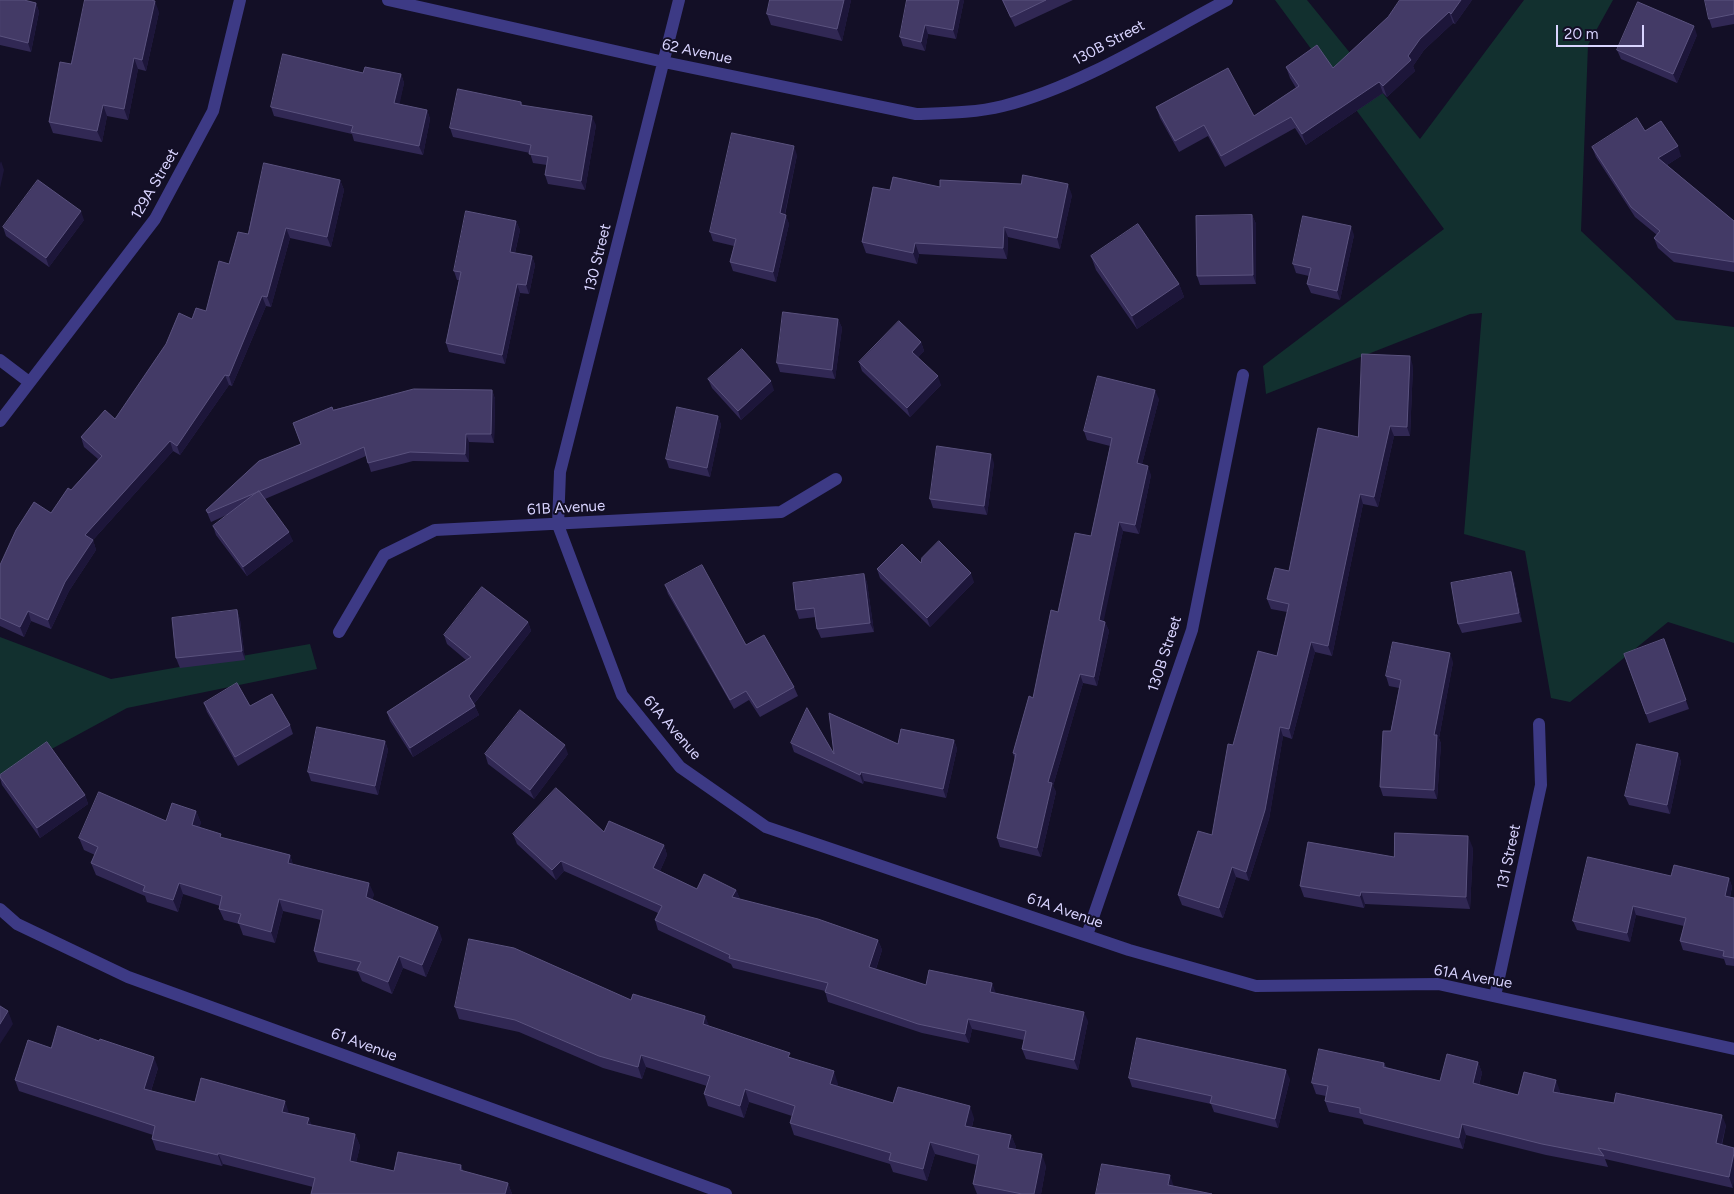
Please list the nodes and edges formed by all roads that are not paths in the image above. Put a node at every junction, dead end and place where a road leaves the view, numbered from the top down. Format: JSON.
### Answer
{"nodes":[{"id":1,"x":240,"y":0,"type":"edge"},
{"id":2,"x":388,"y":0,"type":"edge"},
{"id":3,"x":679,"y":0,"type":"edge"},
{"id":4,"x":1227,"y":0,"type":"edge"},
{"id":5,"x":664,"y":62,"type":"junction"},
{"id":6,"x":1002,"y":106,"type":"joint"},
{"id":7,"x":0,"y":360,"type":"edge"},
{"id":8,"x":1243,"y":375,"type":"dead end"},
{"id":9,"x":29,"y":382,"type":"junction"},
{"id":10,"x":0,"y":421,"type":"edge"},
{"id":11,"x":836,"y":479,"type":"dead end"},
{"id":12,"x":558,"y":525,"type":"junction"},
{"id":13,"x":338,"y":632,"type":"dead end"},
{"id":14,"x":1539,"y":724,"type":"dead end"},
{"id":15,"x":0,"y":908,"type":"edge"},
{"id":16,"x":1087,"y":935,"type":"junction"},
{"id":17,"x":1495,"y":996,"type":"junction"},
{"id":18,"x":1734,"y":1049,"type":"edge"},
{"id":19,"x":726,"y":1194,"type":"edge"}],
"edges":[{"from":1,"to":9,"type":"street","name":"129A Street"},
{"from":2,"to":5,"type":"street","name":"62 Avenue"},
{"from":3,"to":5,"type":"street","name":"130 Street"},
{"from":4,"to":6,"type":"street","name":"130B Street"},
{"from":5,"to":6,"type":"street","name":"62 Avenue"},
{"from":5,"to":12,"type":"street","name":"130 Street"},
{"from":7,"to":9,"type":"street"},
{"from":8,"to":16,"type":"street","name":"130B Street"},
{"from":9,"to":10,"type":"street","name":"129A Street"},
{"from":11,"to":12,"type":"street","name":"61B Avenue"},
{"from":12,"to":13,"type":"street","name":"61B Avenue"},
{"from":12,"to":16,"type":"street","name":"61A Avenue"},
{"from":14,"to":17,"type":"street","name":"131 Street"},
{"from":15,"to":19,"type":"street","name":"61 Avenue"},
{"from":16,"to":17,"type":"street","name":"61A Avenue"},
{"from":17,"to":18,"type":"street","name":"61A Avenue"}]}
